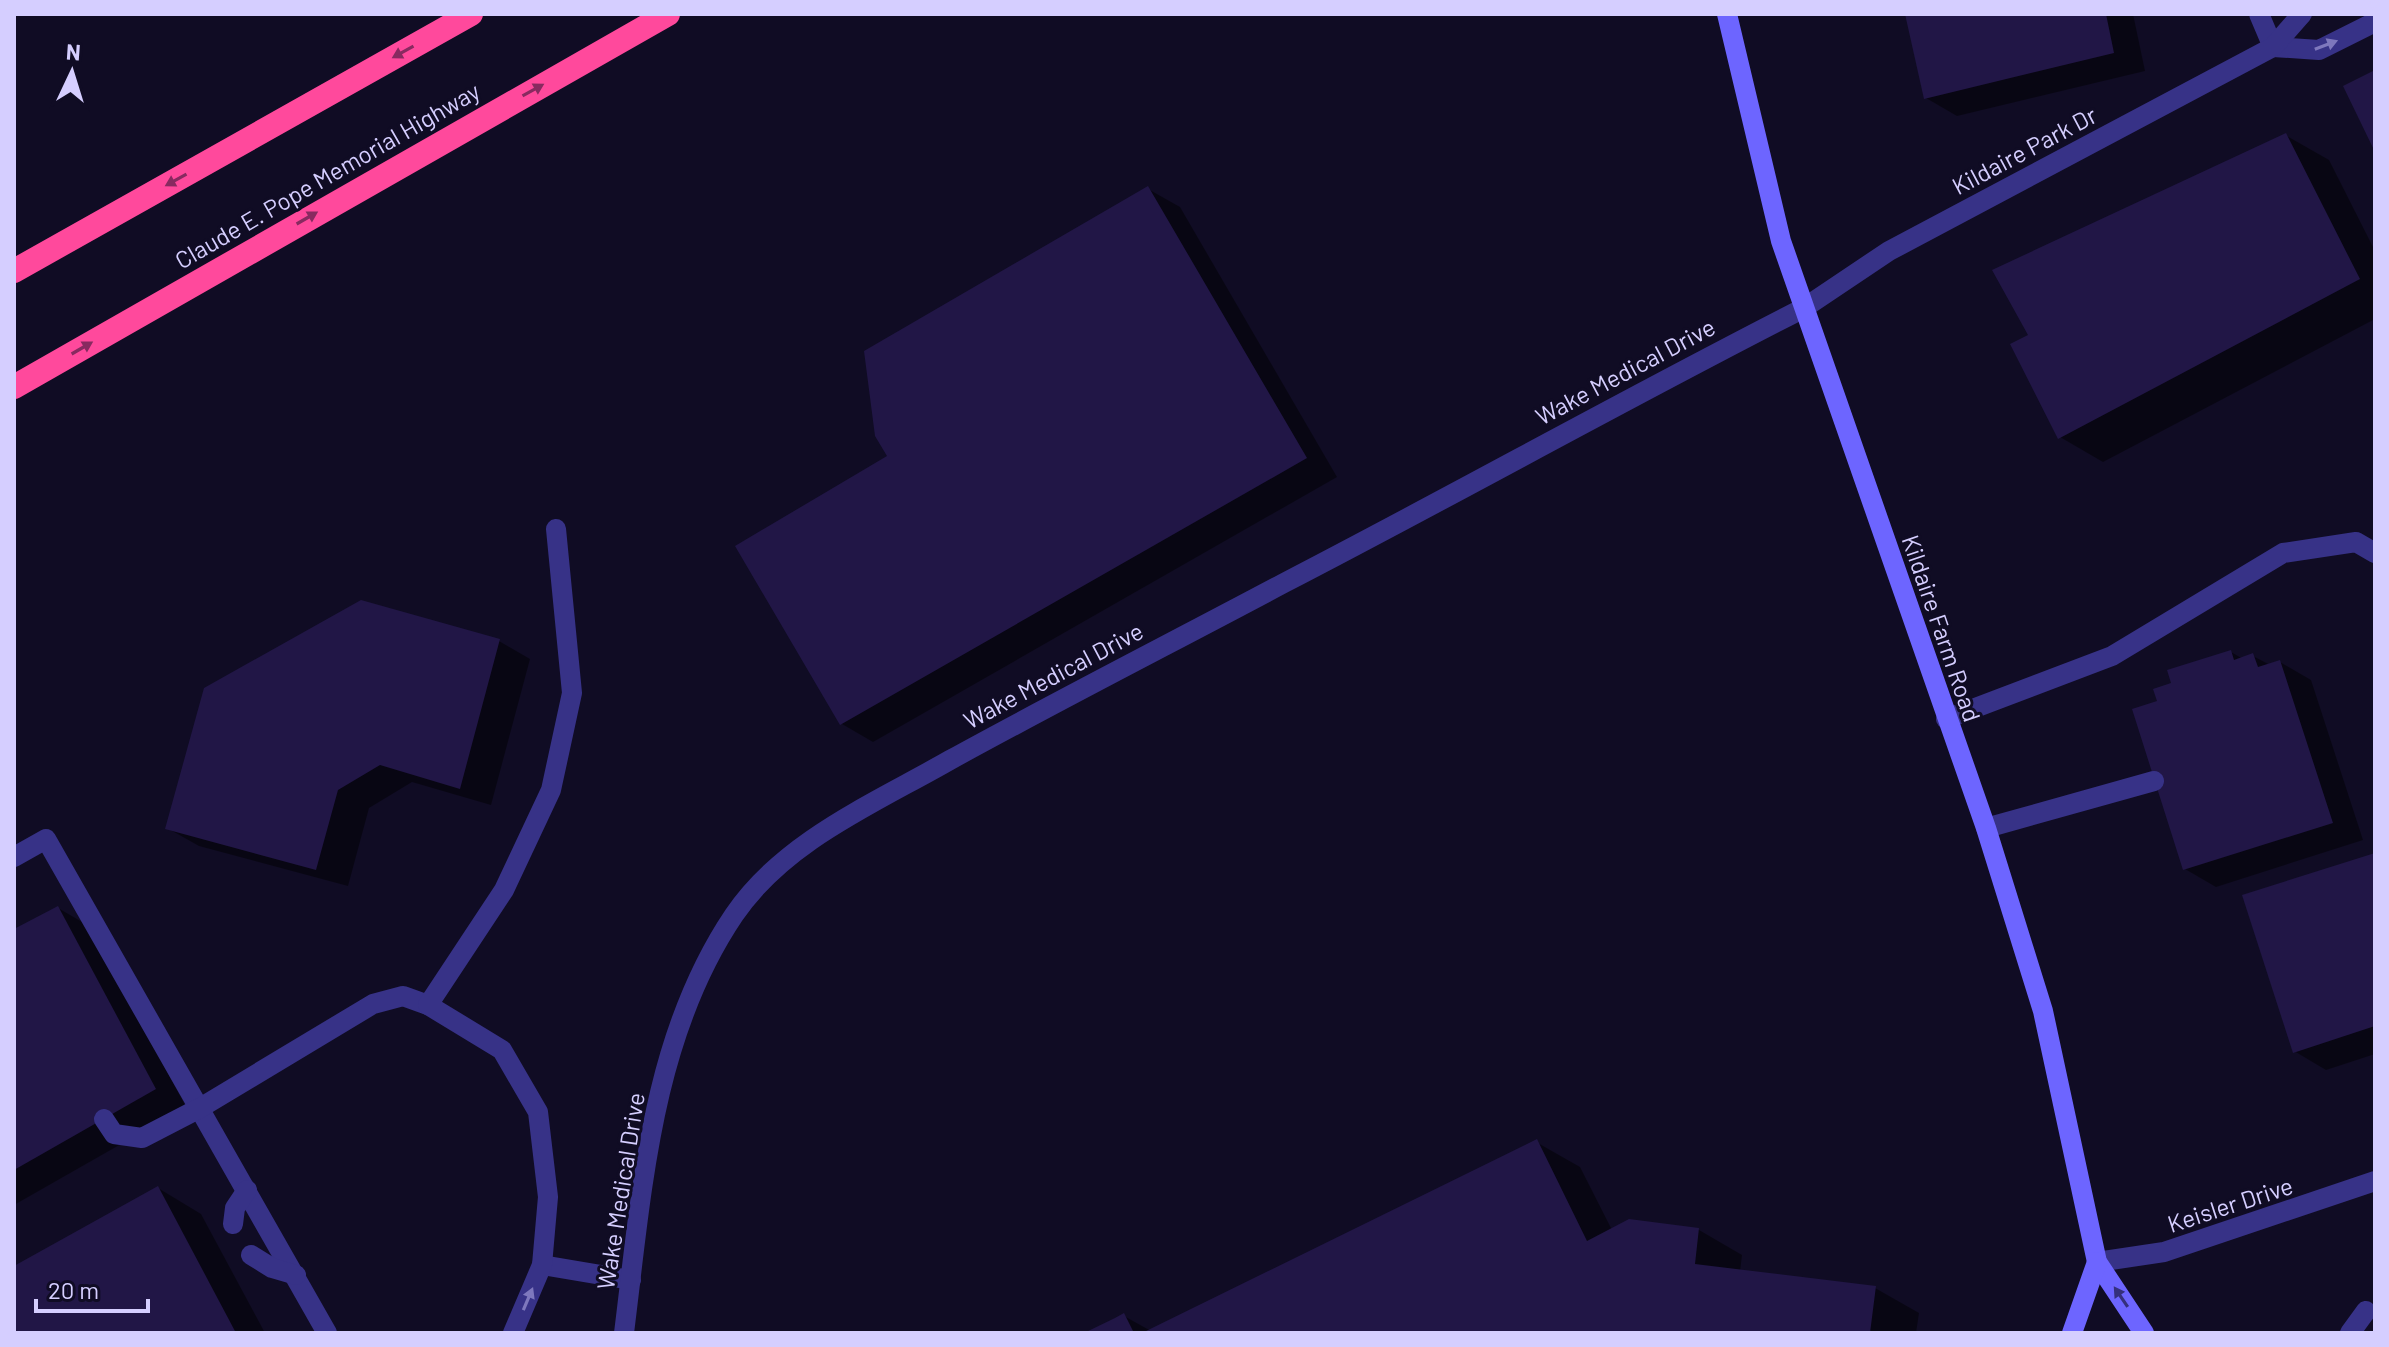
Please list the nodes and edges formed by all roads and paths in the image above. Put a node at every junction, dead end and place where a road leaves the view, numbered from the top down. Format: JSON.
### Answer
{"nodes":[{"id":1,"x":471,"y":14,"type":"edge"},
{"id":2,"x":668,"y":14,"type":"edge"},
{"id":3,"x":1727,"y":14,"type":"edge"},
{"id":4,"x":2259,"y":14,"type":"edge"},
{"id":5,"x":2302,"y":14,"type":"edge"},
{"id":6,"x":2375,"y":22,"type":"edge"},
{"id":7,"x":2273,"y":47,"type":"junction"},
{"id":8,"x":14,"y":271,"type":"edge"},
{"id":9,"x":1804,"y":308,"type":"junction"},
{"id":10,"x":14,"y":387,"type":"edge"},
{"id":11,"x":556,"y":529,"type":"dead end"},
{"id":12,"x":2375,"y":553,"type":"edge"},
{"id":13,"x":1946,"y":719,"type":"junction"},
{"id":14,"x":2154,"y":781,"type":"dead end"},
{"id":15,"x":1986,"y":828,"type":"junction"},
{"id":16,"x":14,"y":857,"type":"edge"},
{"id":17,"x":428,"y":1005,"type":"junction"},
{"id":18,"x":200,"y":1108,"type":"junction"},
{"id":19,"x":104,"y":1119,"type":"dead end"},
{"id":20,"x":2375,"y":1181,"type":"edge"},
{"id":21,"x":247,"y":1190,"type":"junction"},
{"id":22,"x":233,"y":1224,"type":"dead end"},
{"id":23,"x":251,"y":1255,"type":"dead end"},
{"id":24,"x":2097,"y":1262,"type":"junction"},
{"id":25,"x":542,"y":1265,"type":"junction"},
{"id":26,"x":296,"y":1275,"type":"junction"},
{"id":27,"x":631,"y":1280,"type":"junction"},
{"id":28,"x":2366,"y":1311,"type":"dead end"},
{"id":29,"x":327,"y":1333,"type":"edge"},
{"id":30,"x":513,"y":1333,"type":"edge"},
{"id":31,"x":624,"y":1333,"type":"edge"},
{"id":32,"x":2072,"y":1333,"type":"edge"},
{"id":33,"x":2144,"y":1333,"type":"edge"},
{"id":34,"x":2350,"y":1333,"type":"edge"}],
"edges":[{"from":1,"to":8,"type":"highway","one_way":true},
{"from":10,"to":2,"type":"highway","name":"Claude E. Pope Memorial Highway","one_way":true},
{"from":3,"to":9,"type":"main road","name":"Kildaire Farm Road"},
{"from":4,"to":7,"type":"street"},
{"from":5,"to":7,"type":"street","name":"Kildaire Park Dr"},
{"from":7,"to":6,"type":"street","one_way":true},
{"from":7,"to":9,"type":"street","name":"Kildaire Park Dr"},
{"from":9,"to":13,"type":"main road","name":"Kildaire Farm Road"},
{"from":9,"to":27,"type":"street","name":"Wake Medical Drive"},
{"from":11,"to":17,"type":"street"},
{"from":12,"to":13,"type":"street"},
{"from":13,"to":15,"type":"main road","name":"Kildaire Farm Road"},
{"from":14,"to":15,"type":"street"},
{"from":15,"to":24,"type":"main road","name":"Kildaire Farm Road"},
{"from":16,"to":18,"type":"street"},
{"from":17,"to":18,"type":"street"},
{"from":17,"to":25,"type":"street"},
{"from":18,"to":19,"type":"street"},
{"from":18,"to":21,"type":"street"},
{"from":20,"to":24,"type":"street","name":"Keisler Drive"},
{"from":21,"to":22,"type":"street"},
{"from":21,"to":26,"type":"street"},
{"from":23,"to":26,"type":"street"},
{"from":24,"to":32,"type":"main road"},
{"from":33,"to":24,"type":"main road","name":"Kildaire Farm Road","one_way":true},
{"from":25,"to":27,"type":"street"},
{"from":30,"to":25,"type":"street","one_way":true},
{"from":26,"to":29,"type":"street"},
{"from":27,"to":31,"type":"street","name":"Wake Medical Drive"},
{"from":28,"to":34,"type":"street"}]}
